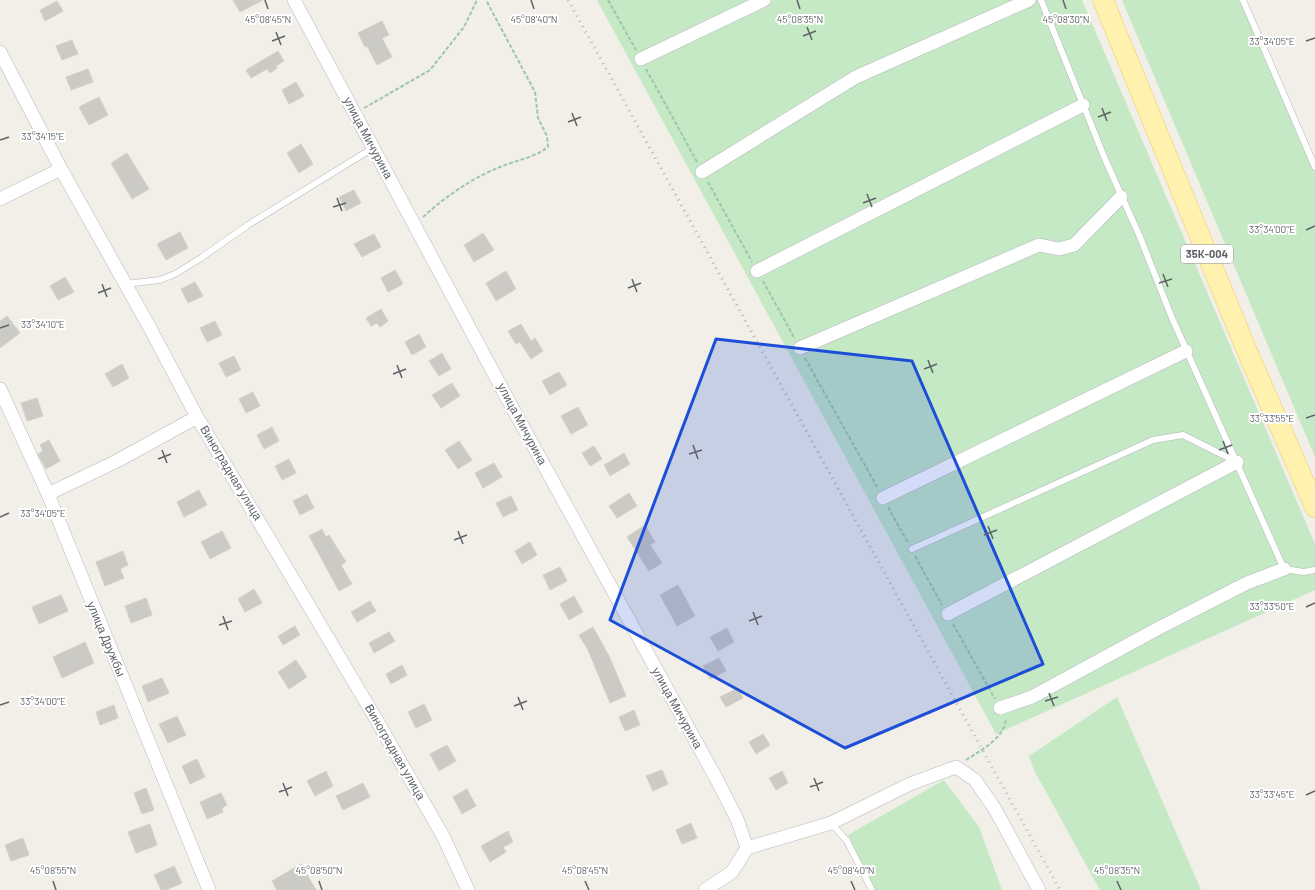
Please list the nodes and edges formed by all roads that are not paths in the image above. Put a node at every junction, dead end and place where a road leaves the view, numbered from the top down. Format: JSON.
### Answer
{"nodes":[{"id":1,"x":294,"y":0,"type":"edge"},
{"id":2,"x":764,"y":0,"type":"edge"},
{"id":3,"x":1029,"y":0,"type":"edge"},
{"id":4,"x":1041,"y":0,"type":"edge"},
{"id":5,"x":1103,"y":0,"type":"edge"},
{"id":6,"x":1243,"y":0,"type":"edge"},
{"id":7,"x":0,"y":52,"type":"edge"},
{"id":8,"x":641,"y":59,"type":"dead end"},
{"id":9,"x":1083,"y":105,"type":"junction"},
{"id":10,"x":373,"y":148,"type":"junction"},
{"id":11,"x":1315,"y":167,"type":"edge"},
{"id":12,"x":61,"y":169,"type":"junction"},
{"id":13,"x":702,"y":172,"type":"dead end"},
{"id":14,"x":1122,"y":197,"type":"junction"},
{"id":15,"x":0,"y":199,"type":"edge"},
{"id":16,"x":757,"y":271,"type":"dead end"},
{"id":17,"x":124,"y":284,"type":"junction"},
{"id":18,"x":800,"y":348,"type":"dead end"},
{"id":19,"x":1186,"y":351,"type":"junction"},
{"id":20,"x":0,"y":389,"type":"edge"},
{"id":21,"x":197,"y":417,"type":"junction"},
{"id":22,"x":1237,"y":462,"type":"junction"},
{"id":23,"x":48,"y":494,"type":"junction"},
{"id":24,"x":883,"y":498,"type":"dead end"},
{"id":25,"x":1315,"y":507,"type":"edge"},
{"id":26,"x":912,"y":550,"type":"dead end"},
{"id":27,"x":1284,"y":569,"type":"junction"},
{"id":28,"x":1315,"y":570,"type":"edge"},
{"id":29,"x":948,"y":614,"type":"dead end"},
{"id":30,"x":1000,"y":708,"type":"road end"},
{"id":31,"x":831,"y":823,"type":"junction"},
{"id":32,"x":747,"y":848,"type":"junction"},
{"id":33,"x":209,"y":890,"type":"edge"},
{"id":34,"x":468,"y":890,"type":"edge"},
{"id":35,"x":705,"y":890,"type":"edge"},
{"id":36,"x":872,"y":890,"type":"edge"},
{"id":37,"x":1039,"y":890,"type":"edge"}],
"edges":[{"from":1,"to":10,"type":"street","name":"улица Мичурина"},
{"from":2,"to":8,"type":"street"},
{"from":3,"to":13,"type":"street"},
{"from":4,"to":9,"type":"lane"},
{"from":5,"to":25,"type":"main road","number":"35К-004"},
{"from":6,"to":11,"type":"lane"},
{"from":7,"to":12,"type":"street","name":"Виноградная улица"},
{"from":9,"to":14,"type":"lane"},
{"from":9,"to":16,"type":"street"},
{"from":10,"to":17,"type":"lane"},
{"from":10,"to":32,"type":"street","name":"улица Мичурина"},
{"from":12,"to":15,"type":"street"},
{"from":12,"to":17,"type":"street","name":"Виноградная улица"},
{"from":14,"to":18,"type":"street"},
{"from":14,"to":19,"type":"lane"},
{"from":17,"to":21,"type":"street","name":"Виноградная улица"},
{"from":19,"to":22,"type":"lane"},
{"from":19,"to":24,"type":"street"},
{"from":20,"to":23,"type":"street","name":"улица Дружбы"},
{"from":21,"to":23,"type":"street"},
{"from":21,"to":34,"type":"street","name":"Виноградная улица"},
{"from":22,"to":26,"type":"lane"},
{"from":22,"to":27,"type":"lane"},
{"from":22,"to":29,"type":"street"},
{"from":23,"to":33,"type":"street","name":"улица Дружбы"},
{"from":27,"to":28,"type":"lane"},
{"from":27,"to":30,"type":"street"},
{"from":31,"to":32,"type":"street"},
{"from":31,"to":36,"type":"lane"},
{"from":31,"to":37,"type":"street"},
{"from":32,"to":35,"type":"street"}]}
